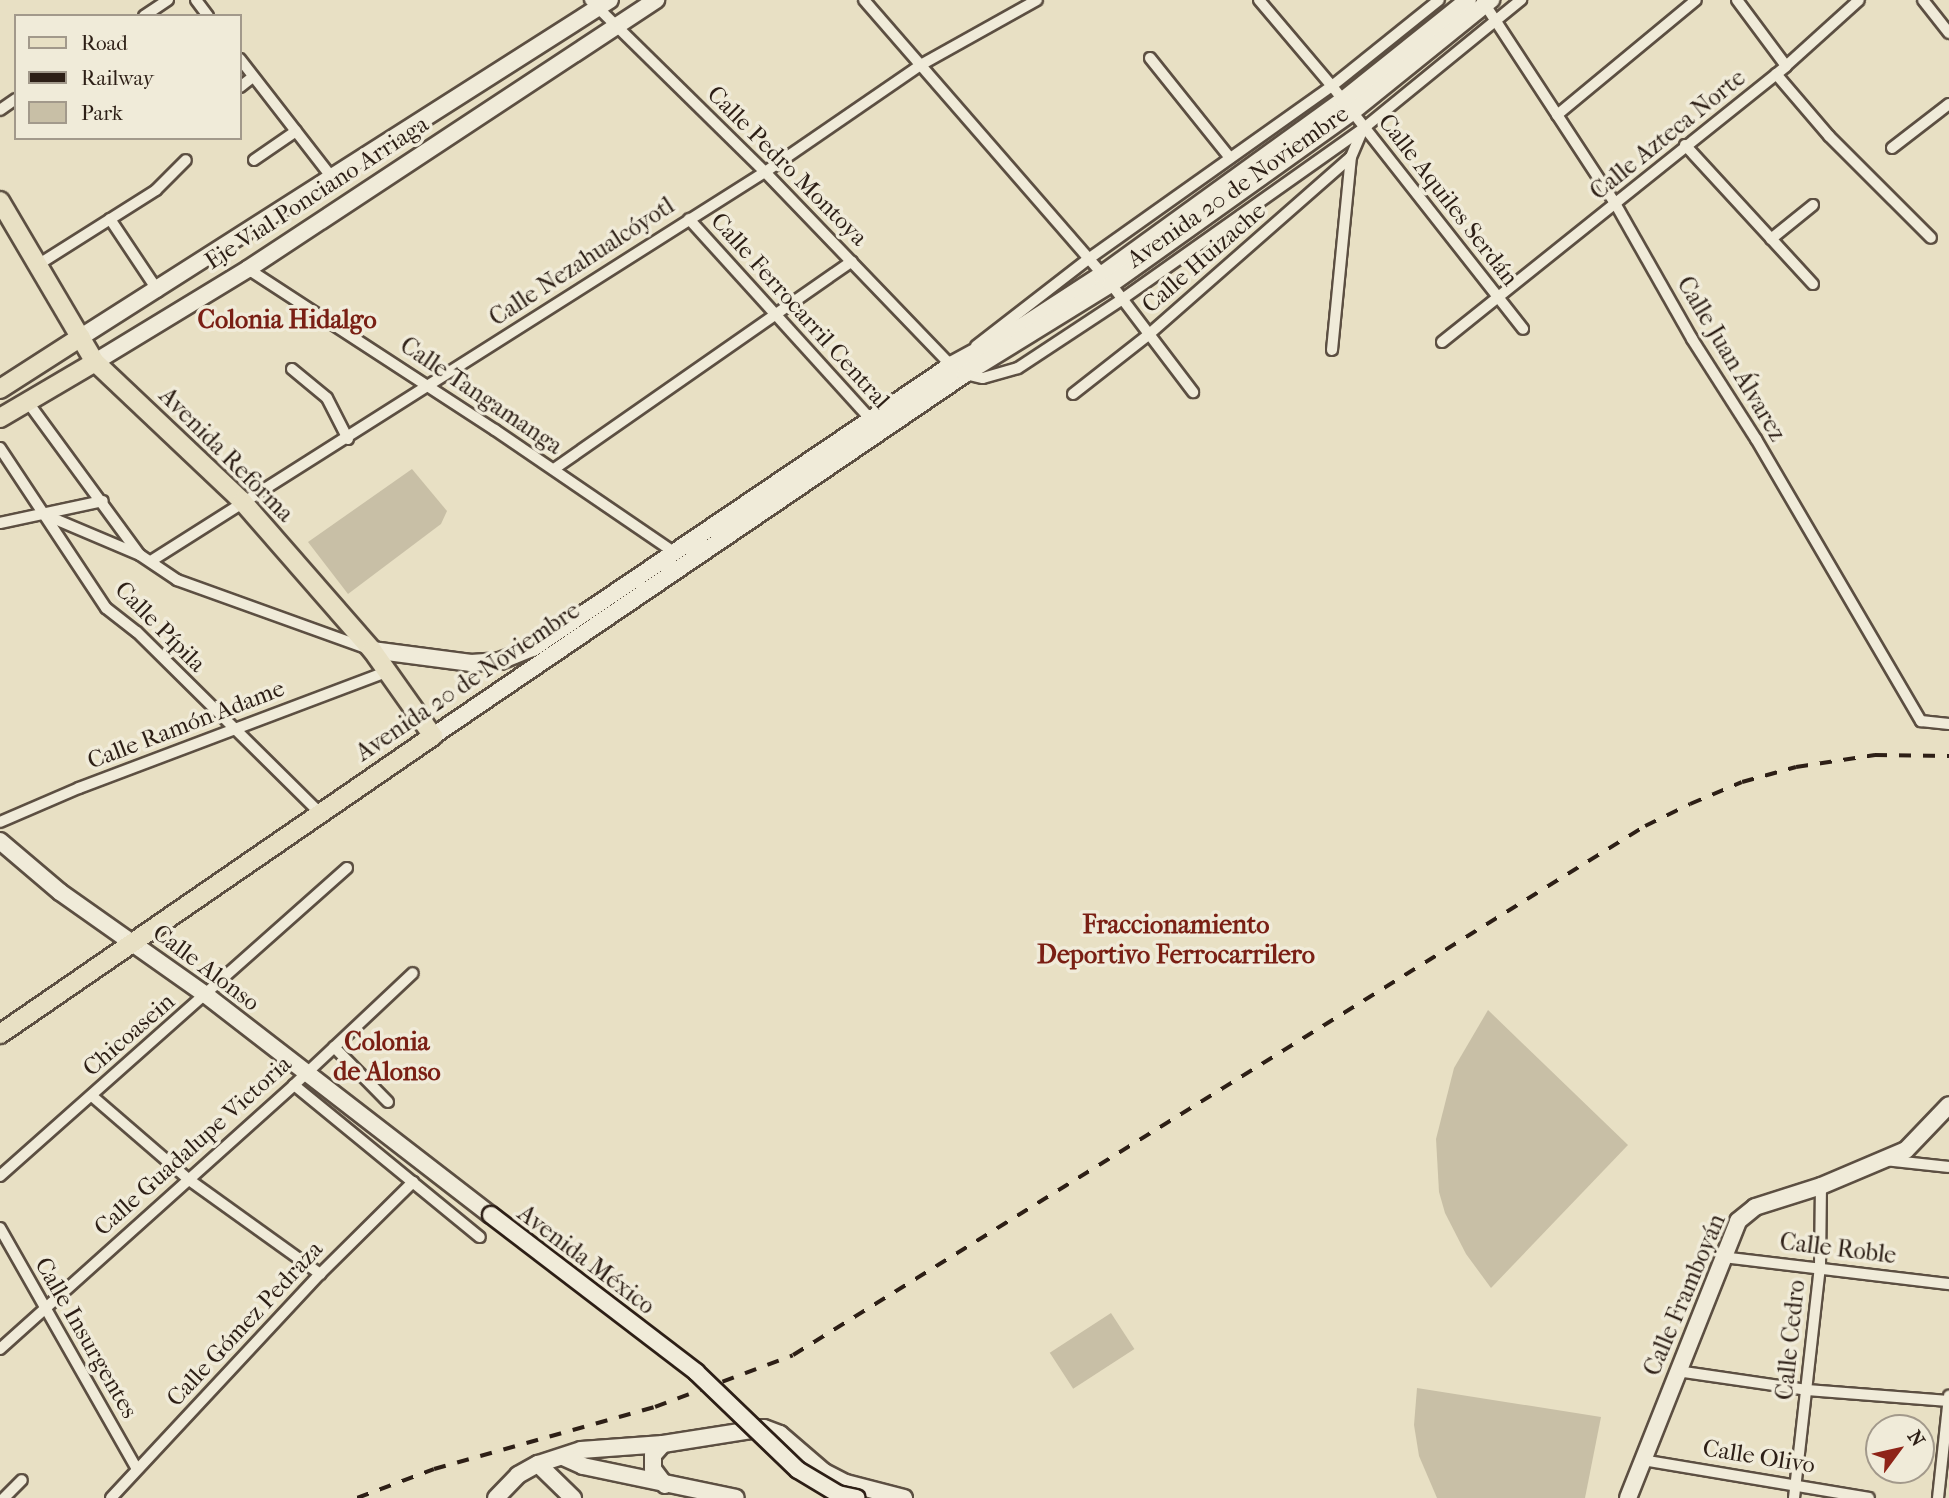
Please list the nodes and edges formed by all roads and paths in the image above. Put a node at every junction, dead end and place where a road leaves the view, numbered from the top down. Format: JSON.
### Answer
{"nodes":[{"id":1,"x":168,"y":0,"type":"edge"},
{"id":2,"x":656,"y":0,"type":"edge"},
{"id":3,"x":864,"y":0,"type":"edge"},
{"id":4,"x":1037,"y":0,"type":"edge"},
{"id":5,"x":1259,"y":0,"type":"edge"},
{"id":6,"x":1439,"y":0,"type":"edge"},
{"id":7,"x":1468,"y":0,"type":"edge"},
{"id":8,"x":1521,"y":0,"type":"edge"},
{"id":9,"x":1696,"y":0,"type":"edge"},
{"id":10,"x":1737,"y":0,"type":"edge"},
{"id":11,"x":1859,"y":0,"type":"edge"},
{"id":12,"x":1923,"y":0,"type":"edge"},
{"id":13,"x":1486,"y":2,"type":"edge"},
{"id":14,"x":599,"y":3,"type":"edge"},
{"id":15,"x":147,"y":14,"type":"edge"},
{"id":16,"x":1495,"y":23,"type":"junction"},
{"id":17,"x":616,"y":26,"type":"junction"},
{"id":18,"x":1949,"y":33,"type":"edge"},
{"id":19,"x":1150,"y":58,"type":"dead end"},
{"id":20,"x":242,"y":62,"type":"edge"},
{"id":21,"x":919,"y":66,"type":"junction"},
{"id":22,"x":1786,"y":66,"type":"junction"},
{"id":23,"x":1776,"y":74,"type":"junction"},
{"id":24,"x":253,"y":77,"type":"junction"},
{"id":25,"x":242,"y":85,"type":"edge"},
{"id":26,"x":1332,"y":86,"type":"junction"},
{"id":27,"x":1949,"y":104,"type":"edge"},
{"id":28,"x":1348,"y":106,"type":"junction"},
{"id":29,"x":1557,"y":115,"type":"junction"},
{"id":30,"x":1364,"y":128,"type":"junction"},
{"id":31,"x":296,"y":131,"type":"junction"},
{"id":32,"x":1685,"y":145,"type":"junction"},
{"id":33,"x":1892,"y":148,"type":"dead end"},
{"id":34,"x":1351,"y":156,"type":"junction"},
{"id":35,"x":1230,"y":159,"type":"junction"},
{"id":36,"x":186,"y":160,"type":"dead end"},
{"id":37,"x":254,"y":160,"type":"dead end"},
{"id":38,"x":765,"y":172,"type":"junction"},
{"id":39,"x":333,"y":179,"type":"junction"},
{"id":40,"x":0,"y":201,"type":"edge"},
{"id":41,"x":1616,"y":205,"type":"junction"},
{"id":42,"x":1814,"y":205,"type":"dead end"},
{"id":43,"x":110,"y":219,"type":"junction"},
{"id":44,"x":689,"y":219,"type":"junction"},
{"id":45,"x":1771,"y":239,"type":"junction"},
{"id":46,"x":1931,"y":239,"type":"dead end"},
{"id":47,"x":1087,"y":260,"type":"junction"},
{"id":48,"x":852,"y":261,"type":"junction"},
{"id":49,"x":36,"y":265,"type":"junction"},
{"id":50,"x":248,"y":269,"type":"junction"},
{"id":51,"x":1106,"y":280,"type":"junction"},
{"id":52,"x":1813,"y":284,"type":"dead end"},
{"id":53,"x":158,"y":291,"type":"junction"},
{"id":54,"x":1499,"y":298,"type":"junction"},
{"id":55,"x":1121,"y":300,"type":"junction"},
{"id":56,"x":776,"y":314,"type":"junction"},
{"id":57,"x":1523,"y":329,"type":"dead end"},
{"id":58,"x":1147,"y":336,"type":"junction"},
{"id":59,"x":80,"y":337,"type":"junction"},
{"id":60,"x":1442,"y":342,"type":"dead end"},
{"id":61,"x":1332,"y":350,"type":"dead end"},
{"id":62,"x":968,"y":355,"type":"junction"},
{"id":63,"x":95,"y":362,"type":"junction"},
{"id":64,"x":292,"y":369,"type":"dead end"},
{"id":65,"x":958,"y":370,"type":"junction"},
{"id":66,"x":429,"y":386,"type":"junction"},
{"id":67,"x":0,"y":389,"type":"edge"},
{"id":68,"x":1193,"y":392,"type":"dead end"},
{"id":69,"x":1073,"y":394,"type":"dead end"},
{"id":70,"x":27,"y":401,"type":"junction"},
{"id":71,"x":0,"y":418,"type":"edge"},
{"id":72,"x":876,"y":425,"type":"junction"},
{"id":73,"x":348,"y":439,"type":"junction"},
{"id":74,"x":0,"y":448,"type":"edge"},
{"id":75,"x":554,"y":469,"type":"junction"},
{"id":76,"x":103,"y":501,"type":"junction"},
{"id":77,"x":242,"y":501,"type":"junction"},
{"id":78,"x":43,"y":514,"type":"junction"},
{"id":79,"x":0,"y":523,"type":"edge"},
{"id":80,"x":674,"y":552,"type":"junction"},
{"id":81,"x":140,"y":555,"type":"junction"},
{"id":82,"x":151,"y":561,"type":"junction"},
{"id":83,"x":688,"y":562,"type":"junction"},
{"id":84,"x":372,"y":650,"type":"junction"},
{"id":85,"x":389,"y":671,"type":"junction"},
{"id":86,"x":1949,"y":724,"type":"edge"},
{"id":87,"x":233,"y":729,"type":"junction"},
{"id":88,"x":432,"y":736,"type":"junction"},
{"id":89,"x":319,"y":812,"type":"junction"},
{"id":90,"x":0,"y":822,"type":"edge"},
{"id":91,"x":0,"y":841,"type":"edge"},
{"id":92,"x":347,"y":868,"type":"dead end"},
{"id":93,"x":135,"y":943,"type":"junction"},
{"id":94,"x":413,"y":973,"type":"dead end"},
{"id":95,"x":206,"y":995,"type":"junction"},
{"id":96,"x":0,"y":1034,"type":"edge"},
{"id":97,"x":334,"y":1047,"type":"junction"},
{"id":98,"x":306,"y":1072,"type":"junction"},
{"id":99,"x":294,"y":1085,"type":"junction"},
{"id":100,"x":92,"y":1096,"type":"junction"},
{"id":101,"x":388,"y":1102,"type":"dead end"},
{"id":102,"x":1949,"y":1105,"type":"edge"},
{"id":103,"x":383,"y":1133,"type":"joint"},
{"id":104,"x":1885,"y":1160,"type":"junction"},
{"id":105,"x":1949,"y":1167,"type":"edge"},
{"id":106,"x":0,"y":1176,"type":"edge"},
{"id":107,"x":188,"y":1179,"type":"junction"},
{"id":108,"x":412,"y":1181,"type":"junction"},
{"id":109,"x":1821,"y":1186,"type":"junction"},
{"id":110,"x":0,"y":1228,"type":"edge"},
{"id":111,"x":480,"y":1237,"type":"dead end"},
{"id":112,"x":1722,"y":1257,"type":"junction"},
{"id":113,"x":1820,"y":1266,"type":"junction"},
{"id":114,"x":320,"y":1274,"type":"junction"},
{"id":115,"x":1949,"y":1284,"type":"edge"},
{"id":116,"x":45,"y":1310,"type":"junction"},
{"id":117,"x":0,"y":1349,"type":"edge"},
{"id":118,"x":1677,"y":1371,"type":"junction"},
{"id":119,"x":1807,"y":1390,"type":"junction"},
{"id":120,"x":1949,"y":1394,"type":"edge"},
{"id":121,"x":1949,"y":1401,"type":"edge"},
{"id":122,"x":663,"y":1444,"type":"junction"},
{"id":123,"x":564,"y":1457,"type":"junction"},
{"id":124,"x":1642,"y":1460,"type":"junction"},
{"id":125,"x":538,"y":1464,"type":"junction"},
{"id":126,"x":137,"y":1469,"type":"junction"},
{"id":127,"x":22,"y":1480,"type":"dead end"},
{"id":128,"x":1796,"y":1484,"type":"junction"},
{"id":129,"x":665,"y":1485,"type":"junction"},
{"id":130,"x":570,"y":1497,"type":"edge"},
{"id":131,"x":4,"y":1498,"type":"edge"},
{"id":132,"x":111,"y":1498,"type":"edge"},
{"id":133,"x":496,"y":1498,"type":"edge"},
{"id":134,"x":736,"y":1498,"type":"edge"},
{"id":135,"x":857,"y":1498,"type":"edge"},
{"id":136,"x":904,"y":1498,"type":"edge"},
{"id":137,"x":1628,"y":1498,"type":"edge"},
{"id":138,"x":1794,"y":1498,"type":"edge"},
{"id":139,"x":1868,"y":1498,"type":"edge"},
{"id":140,"x":1938,"y":1498,"type":"edge"}],
"edges":[{"from":1,"to":15,"type":"street"},
{"from":2,"to":17,"type":"main road","name":"Eje Vial Ponciano Arriaga"},
{"from":3,"to":21,"type":"street"},
{"from":4,"to":21,"type":"street","name":"Calle Nezahualcóyotl"},
{"from":5,"to":26,"type":"street","name":"Calle Aquiles Serdán"},
{"from":6,"to":26,"type":"street","name":"Avenida 20 de Noviembre"},
{"from":7,"to":28,"type":"main road","name":"Avenida 20 de Noviembre"},
{"from":8,"to":16,"type":"street","name":"Avenida 20 de Noviembre"},
{"from":9,"to":29,"type":"street"},
{"from":10,"to":22,"type":"street"},
{"from":11,"to":22,"type":"street","name":"Calle Azteca Norte"},
{"from":12,"to":18,"type":"street"},
{"from":13,"to":16,"type":"street","name":"Calle Juan Álvarez"},
{"from":13,"to":28,"type":"main road","name":"Avenida 20 de Noviembre"},
{"from":14,"to":17,"type":"street","name":"Calle Pedro Montoya"},
{"from":14,"to":39,"type":"main road","name":"Eje Vial Ponciano Arriaga"},
{"from":16,"to":29,"type":"street","name":"Calle Juan Álvarez"},
{"from":16,"to":30,"type":"street","name":"Avenida 20 de Noviembre"},
{"from":17,"to":38,"type":"street","name":"Calle Pedro Montoya"},
{"from":17,"to":50,"type":"main road","name":"Eje Vial Ponciano Arriaga"},
{"from":19,"to":35,"type":"street"},
{"from":20,"to":24,"type":"street"},
{"from":21,"to":38,"type":"street","name":"Calle Nezahualcóyotl"},
{"from":21,"to":47,"type":"street"},
{"from":22,"to":23,"type":"street","name":"Calle Azteca Norte"},
{"from":23,"to":32,"type":"street","name":"Calle Azteca Norte"},
{"from":23,"to":46,"type":"street"},
{"from":24,"to":25,"type":"street"},
{"from":24,"to":31,"type":"street"},
{"from":26,"to":28,"type":"street","name":"Calle Aquiles Serdán"},
{"from":26,"to":35,"type":"street","name":"Avenida 20 de Noviembre"},
{"from":27,"to":33,"type":"street"},
{"from":28,"to":30,"type":"street","name":"Calle Aquiles Serdán"},
{"from":28,"to":51,"type":"main road","name":"Avenida 20 de Noviembre"},
{"from":29,"to":41,"type":"street","name":"Calle Juan Álvarez"},
{"from":30,"to":34,"type":"street"},
{"from":30,"to":54,"type":"street","name":"Calle Aquiles Serdán"},
{"from":30,"to":55,"type":"street","name":"Avenida 20 de Noviembre"},
{"from":31,"to":37,"type":"street"},
{"from":31,"to":39,"type":"street"},
{"from":32,"to":41,"type":"street","name":"Calle Azteca Norte"},
{"from":32,"to":45,"type":"street"},
{"from":34,"to":58,"type":"street","name":"Calle Huizache"},
{"from":34,"to":61,"type":"street"},
{"from":35,"to":47,"type":"street","name":"Avenida 20 de Noviembre"},
{"from":36,"to":43,"type":"street"},
{"from":38,"to":44,"type":"street","name":"Calle Nezahualcóyotl"},
{"from":38,"to":48,"type":"street","name":"Calle Pedro Montoya"},
{"from":39,"to":53,"type":"main road","name":"Eje Vial Ponciano Arriaga"},
{"from":40,"to":49,"type":"main road","name":"Avenida Reforma"},
{"from":41,"to":54,"type":"street","name":"Calle Azteca Norte"},
{"from":41,"to":86,"type":"street","name":"Calle Juan Álvarez"},
{"from":42,"to":45,"type":"street"},
{"from":43,"to":49,"type":"street"},
{"from":43,"to":53,"type":"street"},
{"from":44,"to":56,"type":"street","name":"Calle Ferrocarril Central"},
{"from":44,"to":66,"type":"street","name":"Calle Nezahualcóyotl"},
{"from":45,"to":52,"type":"street"},
{"from":47,"to":51,"type":"street"},
{"from":47,"to":62,"type":"street","name":"Avenida 20 de Noviembre"},
{"from":48,"to":56,"type":"street"},
{"from":48,"to":65,"type":"street","name":"Calle Pedro Montoya"},
{"from":49,"to":59,"type":"main road","name":"Avenida Reforma"},
{"from":50,"to":63,"type":"main road","name":"Eje Vial Ponciano Arriaga"},
{"from":50,"to":66,"type":"street","name":"Calle Tangamanga"},
{"from":51,"to":55,"type":"street"},
{"from":51,"to":62,"type":"main road","name":"Avenida 20 de Noviembre"},
{"from":51,"to":65,"type":"main road","name":"Avenida 20 de Noviembre"},
{"from":53,"to":59,"type":"main road","name":"Eje Vial Ponciano Arriaga"},
{"from":54,"to":57,"type":"street","name":"Calle Aquiles Serdán"},
{"from":54,"to":60,"type":"street","name":"Calle Azteca Norte"},
{"from":55,"to":58,"type":"street"},
{"from":55,"to":65,"type":"street","name":"Avenida 20 de Noviembre"},
{"from":56,"to":72,"type":"street","name":"Calle Ferrocarril Central"},
{"from":56,"to":75,"type":"street"},
{"from":58,"to":68,"type":"street"},
{"from":58,"to":69,"type":"street","name":"Calle Huizache"},
{"from":59,"to":63,"type":"main road","name":"Avenida Reforma"},
{"from":59,"to":67,"type":"main road","name":"Eje Vial Ponciano Arriaga"},
{"from":62,"to":65,"type":"main road","name":"Avenida 20 de Noviembre"},
{"from":63,"to":70,"type":"main road","name":"Eje Vial Ponciano Arriaga"},
{"from":63,"to":77,"type":"main road","name":"Avenida Reforma"},
{"from":64,"to":73,"type":"street"},
{"from":65,"to":72,"type":"main road","name":"Avenida 20 de Noviembre"},
{"from":66,"to":73,"type":"street","name":"Calle Nezahualcóyotl"},
{"from":66,"to":75,"type":"street","name":"Calle Tangamanga"},
{"from":70,"to":71,"type":"main road","name":"Eje Vial Ponciano Arriaga"},
{"from":70,"to":76,"type":"street"},
{"from":72,"to":80,"type":"main road","name":"Avenida 20 de Noviembre"},
{"from":72,"to":83,"type":"main road","name":"Avenida 20 de Noviembre"},
{"from":73,"to":77,"type":"street","name":"Calle Nezahualcóyotl"},
{"from":74,"to":78,"type":"street","name":"Calle Pípila"},
{"from":75,"to":80,"type":"street","name":"Calle Tangamanga"},
{"from":76,"to":78,"type":"street"},
{"from":76,"to":81,"type":"street"},
{"from":77,"to":82,"type":"street","name":"Calle Nezahualcóyotl"},
{"from":77,"to":84,"type":"main road","name":"Avenida Reforma"},
{"from":78,"to":79,"type":"street"},
{"from":78,"to":81,"type":"street"},
{"from":78,"to":87,"type":"street","name":"Calle Pípila"},
{"from":80,"to":83,"type":"street","name":"Calle Tangamanga"},
{"from":80,"to":84,"type":"main road","name":"Avenida 20 de Noviembre"},
{"from":81,"to":82,"type":"street"},
{"from":82,"to":84,"type":"street"},
{"from":83,"to":88,"type":"main road","name":"Avenida 20 de Noviembre"},
{"from":84,"to":85,"type":"main road","name":"Avenida Reforma"},
{"from":85,"to":87,"type":"street","name":"Calle Ramón Adame"},
{"from":85,"to":88,"type":"main road","name":"Avenida Reforma"},
{"from":87,"to":89,"type":"street","name":"Calle Pípila"},
{"from":87,"to":90,"type":"street","name":"Calle Ramón Adame"},
{"from":88,"to":89,"type":"main road","name":"Avenida 20 de Noviembre"},
{"from":89,"to":93,"type":"main road","name":"Avenida 20 de Noviembre"},
{"from":91,"to":93,"type":"main road","name":"Calle Alonso"},
{"from":92,"to":95,"type":"street","name":"Chicoasein"},
{"from":93,"to":95,"type":"main road","name":"Calle Alonso"},
{"from":93,"to":96,"type":"main road","name":"Avenida 20 de Noviembre"},
{"from":94,"to":97,"type":"street","name":"Calle Guadalupe Victoria"},
{"from":95,"to":98,"type":"main road","name":"Calle Alonso"},
{"from":95,"to":100,"type":"street","name":"Chicoasein"},
{"from":97,"to":98,"type":"street","name":"Calle Guadalupe Victoria"},
{"from":97,"to":101,"type":"street"},
{"from":98,"to":99,"type":"street","name":"Calle Guadalupe Victoria"},
{"from":98,"to":103,"type":"main road","name":"Calle Alonso"},
{"from":99,"to":107,"type":"street","name":"Calle Guadalupe Victoria"},
{"from":99,"to":108,"type":"street"},
{"from":100,"to":106,"type":"street","name":"Chicoasein"},
{"from":100,"to":107,"type":"street"},
{"from":102,"to":104,"type":"main road","name":"Calle Framboyán"},
{"from":103,"to":135,"type":"main road","name":"Avenida México","bridge":true},
{"from":104,"to":105,"type":"street"},
{"from":104,"to":109,"type":"main road","name":"Calle Framboyán"},
{"from":107,"to":114,"type":"street"},
{"from":107,"to":116,"type":"street","name":"Calle Guadalupe Victoria"},
{"from":108,"to":111,"type":"street"},
{"from":108,"to":114,"type":"street","name":"Calle Gómez Pedraza"},
{"from":109,"to":112,"type":"main road","name":"Calle Framboyán"},
{"from":109,"to":113,"type":"street","name":"Calle Cedro"},
{"from":110,"to":116,"type":"street","name":"Calle Insurgentes"},
{"from":112,"to":113,"type":"street","name":"Calle Roble"},
{"from":112,"to":118,"type":"main road","name":"Calle Framboyán"},
{"from":113,"to":115,"type":"street","name":"Calle Roble"},
{"from":113,"to":119,"type":"street","name":"Calle Cedro"},
{"from":114,"to":126,"type":"street","name":"Calle Gómez Pedraza"},
{"from":116,"to":117,"type":"street","name":"Calle Guadalupe Victoria"},
{"from":116,"to":126,"type":"street","name":"Calle Insurgentes"},
{"from":118,"to":119,"type":"street"},
{"from":118,"to":124,"type":"main road","name":"Calle Framboyán"},
{"from":119,"to":121,"type":"street"},
{"from":119,"to":128,"type":"street","name":"Calle Cedro"},
{"from":120,"to":121,"type":"street"},
{"from":121,"to":140,"type":"street"},
{"from":122,"to":123,"type":"main road"},
{"from":122,"to":129,"type":"main road"},
{"from":122,"to":136,"type":"main road"},
{"from":123,"to":125,"type":"main road"},
{"from":123,"to":129,"type":"main road"},
{"from":124,"to":128,"type":"street","name":"Calle Olivo"},
{"from":124,"to":137,"type":"main road","name":"Calle Framboyán"},
{"from":125,"to":130,"type":"main road"},
{"from":125,"to":133,"type":"main road"},
{"from":126,"to":132,"type":"street","name":"Calle Gómez Pedraza"},
{"from":127,"to":131,"type":"street"},
{"from":128,"to":138,"type":"street","name":"Calle Cedro"},
{"from":128,"to":139,"type":"street","name":"Calle Olivo"},
{"from":129,"to":134,"type":"main road"}]}
